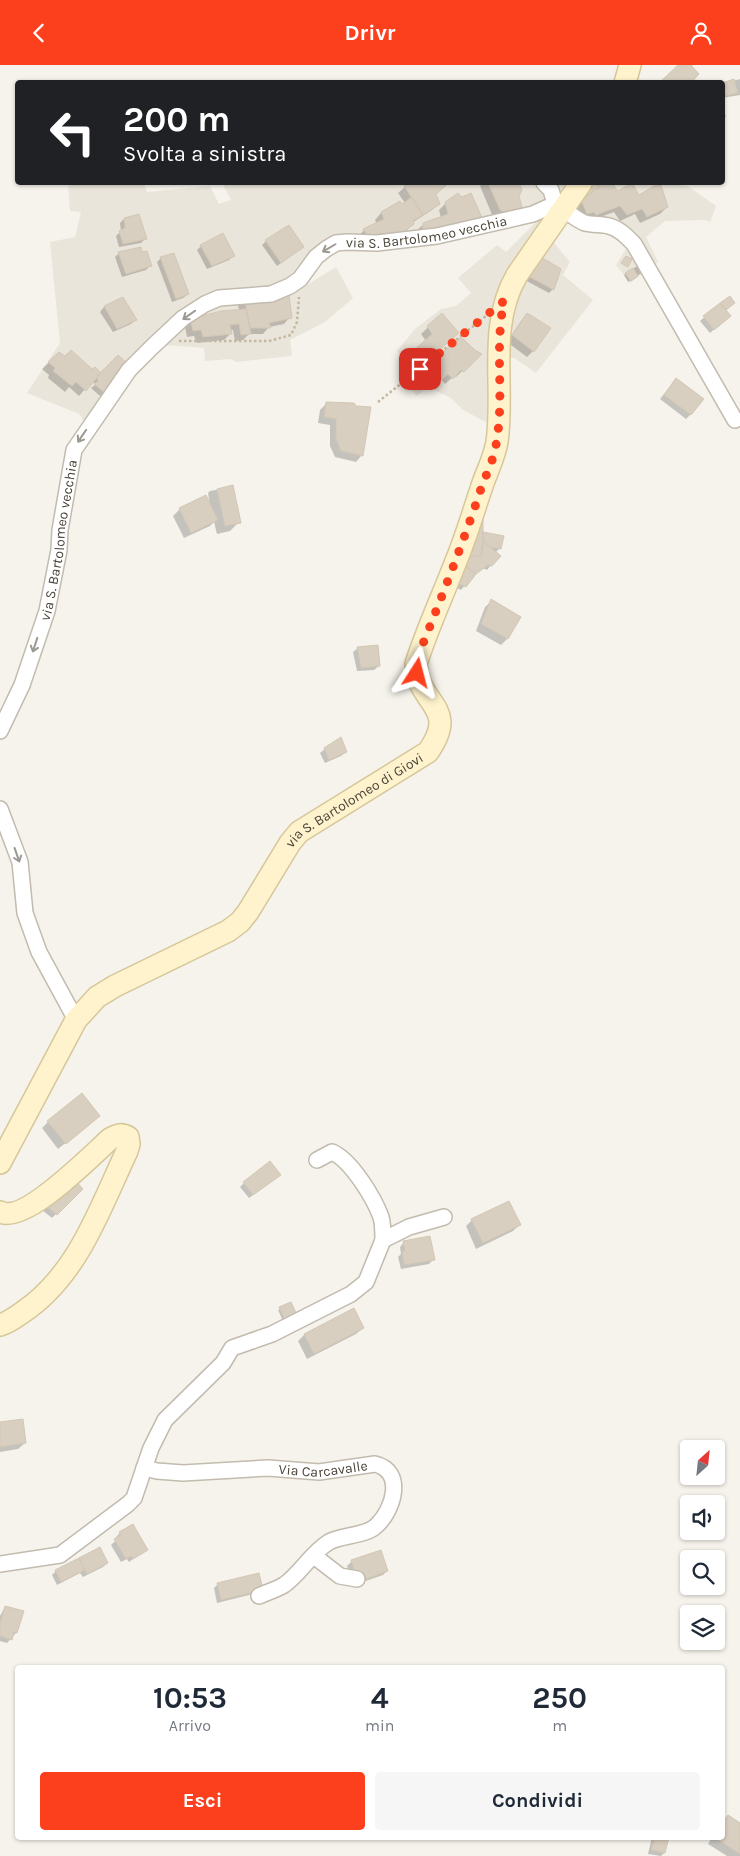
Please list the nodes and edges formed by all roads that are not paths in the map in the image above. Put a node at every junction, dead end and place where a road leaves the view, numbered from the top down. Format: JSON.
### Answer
{"nodes":[{"id":1,"x":630,"y":65,"type":"edge"},
{"id":2,"x":626,"y":80,"type":"edge"},
{"id":3,"x":546,"y":185,"type":"edge"},
{"id":4,"x":579,"y":185,"type":"edge"},
{"id":5,"x":561,"y":205,"type":"junction"},
{"id":6,"x":738,"y":417,"type":"edge"},
{"id":7,"x":0,"y":731,"type":"edge"},
{"id":8,"x":0,"y":809,"type":"edge"},
{"id":9,"x":76,"y":1020,"type":"junction"},
{"id":10,"x":317,"y":1160,"type":"dead end"},
{"id":11,"x":0,"y":1163,"type":"edge"},
{"id":12,"x":0,"y":1212,"type":"edge"},
{"id":13,"x":444,"y":1217,"type":"dead end"},
{"id":14,"x":383,"y":1240,"type":"junction"},
{"id":15,"x":0,"y":1325,"type":"edge"},
{"id":16,"x":144,"y":1468,"type":"junction"},
{"id":17,"x":314,"y":1556,"type":"junction"},
{"id":18,"x":0,"y":1565,"type":"edge"},
{"id":19,"x":357,"y":1579,"type":"dead end"},
{"id":20,"x":259,"y":1596,"type":"dead end"}],
"edges":[{"from":1,"to":2,"type":"street"},
{"from":3,"to":5,"type":"street"},
{"from":4,"to":5,"type":"street","name":"via S. Bartolomeo di Giovi"},
{"from":5,"to":6,"type":"street"},
{"from":5,"to":6,"type":"street"},
{"from":5,"to":7,"type":"street","name":"via S. Bartolomeo vecchia","one_way":true},
{"from":5,"to":9,"type":"street","name":"via S. Bartolomeo di Giovi"},
{"from":8,"to":9,"type":"street","one_way":true},
{"from":9,"to":11,"type":"street","name":"via S. Bartolomeo di Giovi"},
{"from":10,"to":14,"type":"street"},
{"from":12,"to":15,"type":"street"},
{"from":13,"to":14,"type":"street"},
{"from":14,"to":16,"type":"street"},
{"from":16,"to":17,"type":"street","name":"Via Carcavalle"},
{"from":16,"to":18,"type":"street"},
{"from":17,"to":19,"type":"street"},
{"from":17,"to":20,"type":"street","name":"Via Carcavalle"}]}
